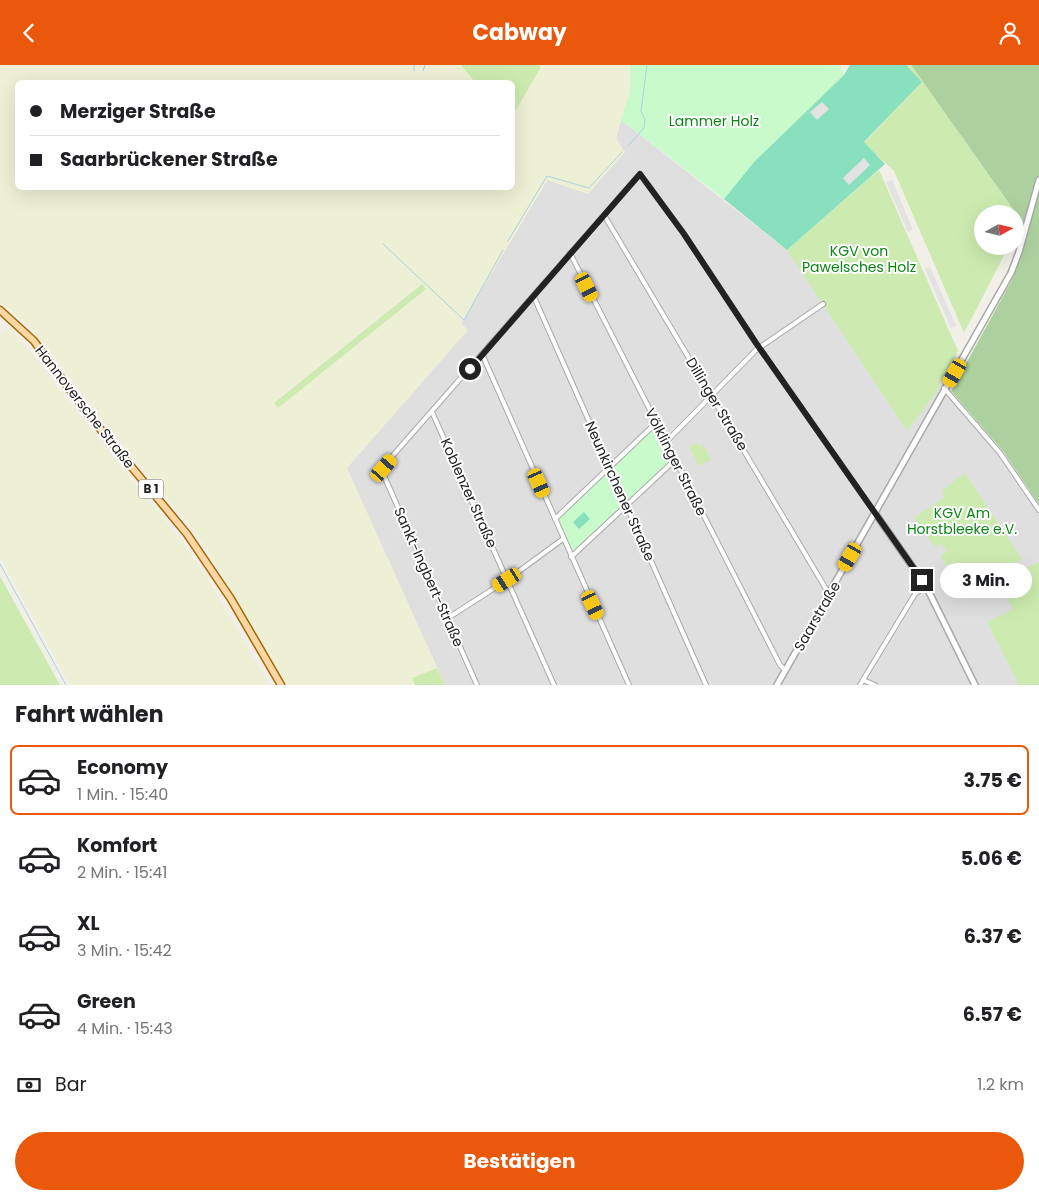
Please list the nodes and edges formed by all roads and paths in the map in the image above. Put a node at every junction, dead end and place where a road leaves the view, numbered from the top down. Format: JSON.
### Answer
{"nodes":[{"id":1,"x":1039,"y":180,"type":"edge"},
{"id":2,"x":604,"y":215,"type":"junction"},
{"id":3,"x":570,"y":253,"type":"junction"},
{"id":4,"x":534,"y":297,"type":"junction"},
{"id":5,"x":823,"y":304,"type":"dead end"},
{"id":6,"x":0,"y":309,"type":"edge"},
{"id":7,"x":760,"y":347,"type":"junction"},
{"id":8,"x":482,"y":355,"type":"junction"},
{"id":9,"x":945,"y":389,"type":"junction"},
{"id":10,"x":711,"y":395,"type":"junction"},
{"id":11,"x":432,"y":411,"type":"junction"},
{"id":12,"x":656,"y":423,"type":"junction"},
{"id":13,"x":666,"y":442,"type":"junction"},
{"id":14,"x":675,"y":460,"type":"junction"},
{"id":15,"x":609,"y":469,"type":"junction"},
{"id":16,"x":627,"y":506,"type":"junction"},
{"id":17,"x":1039,"y":510,"type":"edge"},
{"id":18,"x":875,"y":513,"type":"junction"},
{"id":19,"x":555,"y":519,"type":"junction"},
{"id":20,"x":563,"y":539,"type":"junction"},
{"id":21,"x":571,"y":557,"type":"junction"},
{"id":22,"x":507,"y":580,"type":"junction"},
{"id":23,"x":926,"y":586,"type":"junction"},
{"id":24,"x":829,"y":594,"type":"junction"},
{"id":25,"x":448,"y":618,"type":"junction"},
{"id":26,"x":785,"y":670,"type":"junction"},
{"id":27,"x":863,"y":680,"type":"junction"},
{"id":28,"x":281,"y":685,"type":"edge"},
{"id":29,"x":477,"y":685,"type":"edge"},
{"id":30,"x":554,"y":685,"type":"edge"},
{"id":31,"x":629,"y":685,"type":"edge"},
{"id":32,"x":706,"y":685,"type":"edge"},
{"id":33,"x":777,"y":685,"type":"edge"},
{"id":34,"x":860,"y":685,"type":"edge"},
{"id":35,"x":875,"y":685,"type":"edge"},
{"id":36,"x":975,"y":685,"type":"edge"}],
"edges":[{"from":1,"to":9,"type":"street","name":"Saarstraße"},
{"from":2,"to":3,"type":"street"},
{"from":2,"to":7,"type":"street"},
{"from":2,"to":10,"type":"street","name":"Dillinger Straße"},
{"from":3,"to":4,"type":"street"},
{"from":3,"to":12,"type":"street","name":"Völklinger Straße"},
{"from":4,"to":8,"type":"street"},
{"from":4,"to":15,"type":"street","name":"Neunkirchener Straße"},
{"from":5,"to":7,"type":"street"},
{"from":6,"to":28,"type":"main road","name":"Hannoversche Straße","number":"B 1"},
{"from":7,"to":10,"type":"street"},
{"from":7,"to":18,"type":"street"},
{"from":8,"to":11,"type":"street"},
{"from":8,"to":19,"type":"street"},
{"from":9,"to":17,"type":"street"},
{"from":9,"to":18,"type":"street","name":"Saarstraße"},
{"from":10,"to":13,"type":"street"},
{"from":10,"to":24,"type":"street","name":"Dillinger Straße"},
{"from":11,"to":22,"type":"street","name":"Koblenzer Straße"},
{"from":11,"to":25,"type":"street","name":"Sankt-Ingbert-Straße"},
{"from":12,"to":13,"type":"street","name":"Völklinger Straße"},
{"from":12,"to":15,"type":"street"},
{"from":13,"to":14,"type":"street","name":"Völklinger Straße"},
{"from":14,"to":16,"type":"street"},
{"from":14,"to":26,"type":"street","name":"Völklinger Straße"},
{"from":15,"to":16,"type":"street","name":"Neunkirchener Straße"},
{"from":15,"to":19,"type":"street"},
{"from":16,"to":21,"type":"street"},
{"from":16,"to":32,"type":"street","name":"Neunkirchener Straße"},
{"from":18,"to":23,"type":"street"},
{"from":18,"to":24,"type":"street","name":"Saarstraße"},
{"from":19,"to":20,"type":"street"},
{"from":20,"to":21,"type":"street"},
{"from":20,"to":22,"type":"street"},
{"from":21,"to":31,"type":"street"},
{"from":22,"to":25,"type":"street"},
{"from":22,"to":30,"type":"street","name":"Koblenzer Straße"},
{"from":23,"to":27,"type":"street"},
{"from":23,"to":36,"type":"street"},
{"from":24,"to":26,"type":"street","name":"Saarstraße"},
{"from":25,"to":29,"type":"street","name":"Sankt-Ingbert-Straße"},
{"from":26,"to":33,"type":"street","name":"Saarstraße"},
{"from":27,"to":34,"type":"street"},
{"from":27,"to":35,"type":"street"}]}
